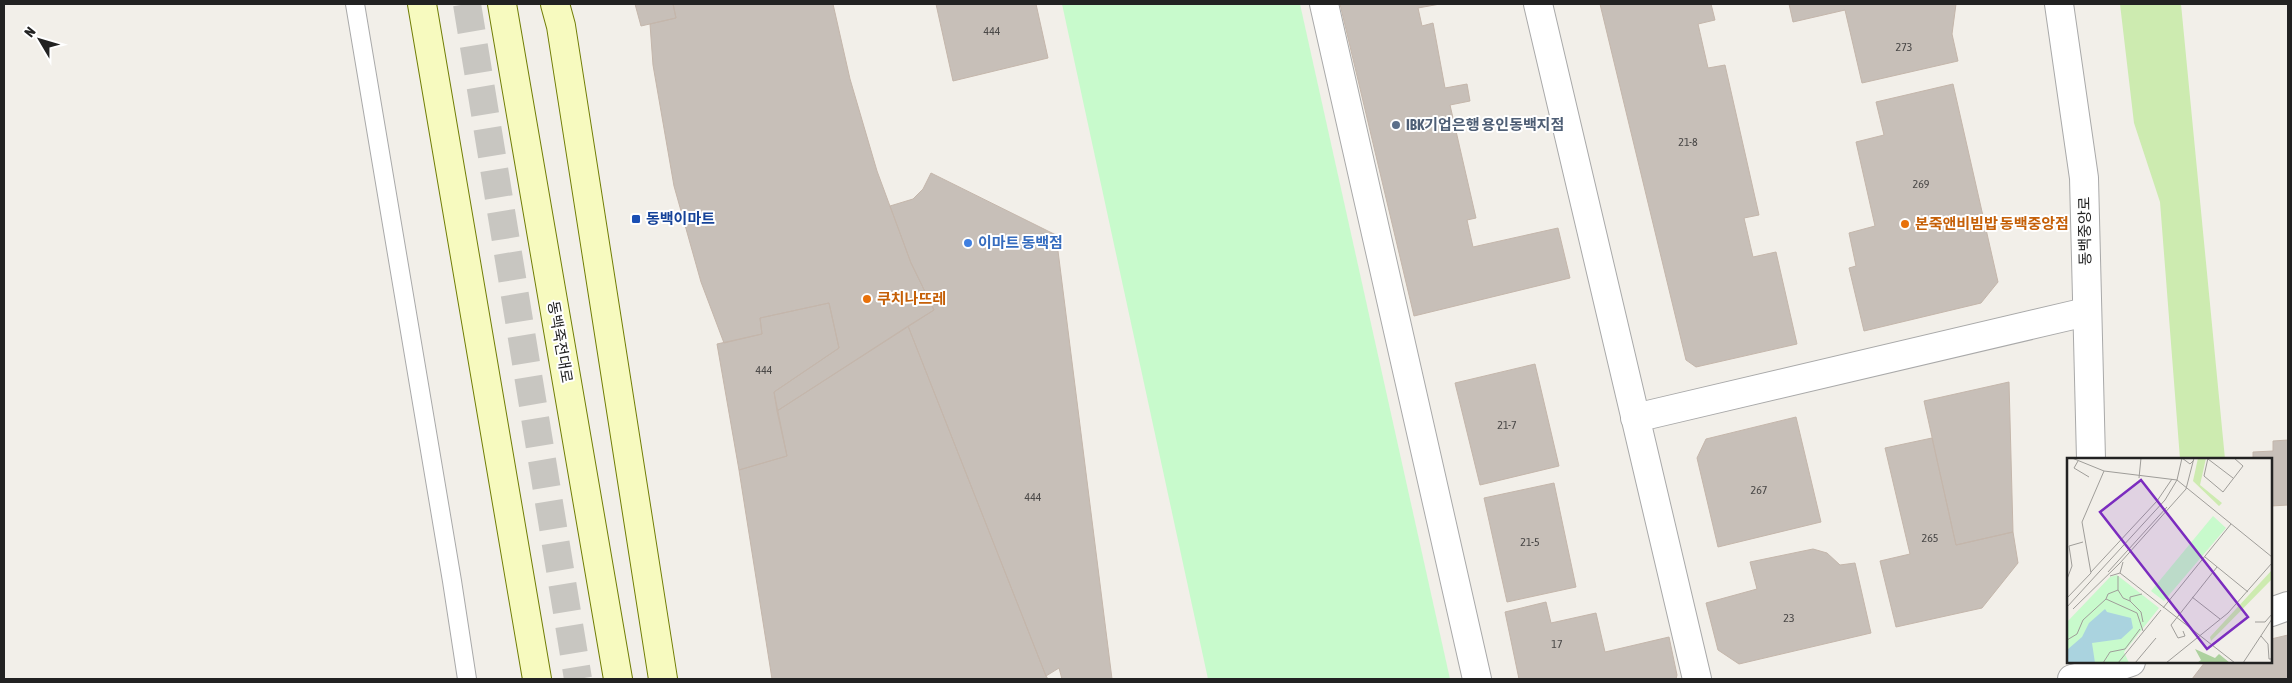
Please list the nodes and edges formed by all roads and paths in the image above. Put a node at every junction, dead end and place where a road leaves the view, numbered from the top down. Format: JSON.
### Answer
{"nodes":[{"id":1,"x":422,"y":4,"type":"edge"},
{"id":2,"x":502,"y":4,"type":"edge"},
{"id":3,"x":556,"y":4,"type":"edge"},
{"id":4,"x":1324,"y":4,"type":"edge"},
{"id":5,"x":1538,"y":4,"type":"edge"},
{"id":6,"x":2059,"y":4,"type":"edge"},
{"id":7,"x":355,"y":6,"type":"edge"},
{"id":8,"x":2086,"y":312,"type":"junction"},
{"id":9,"x":1636,"y":418,"type":"junction"},
{"id":10,"x":2091,"y":458,"type":"edge"},
{"id":11,"x":2288,"y":606,"type":"edge"},
{"id":12,"x":2272,"y":612,"type":"edge"},
{"id":13,"x":2127,"y":663,"type":"edge"},
{"id":14,"x":2098,"y":671,"type":"edge"},
{"id":15,"x":467,"y":679,"type":"edge"},
{"id":16,"x":537,"y":679,"type":"edge"},
{"id":17,"x":618,"y":679,"type":"edge"},
{"id":18,"x":663,"y":679,"type":"edge"},
{"id":19,"x":1477,"y":679,"type":"edge"},
{"id":20,"x":1697,"y":679,"type":"edge"},
{"id":21,"x":2072,"y":679,"type":"edge"}],
"edges":[{"from":1,"to":16,"type":"main road"},
{"from":2,"to":17,"type":"main road","name":"동백죽전대로"},
{"from":3,"to":18,"type":"main road"},
{"from":4,"to":19,"type":"street"},
{"from":5,"to":9,"type":"street"},
{"from":6,"to":8,"type":"street","name":"동백중앙로"},
{"from":7,"to":15,"type":"lane"},
{"from":8,"to":9,"type":"street"},
{"from":8,"to":10,"type":"street","name":"동백중앙로"},
{"from":9,"to":20,"type":"street"},
{"from":11,"to":12,"type":"street"},
{"from":13,"to":14,"type":"street"},
{"from":14,"to":21,"type":"street"}]}
